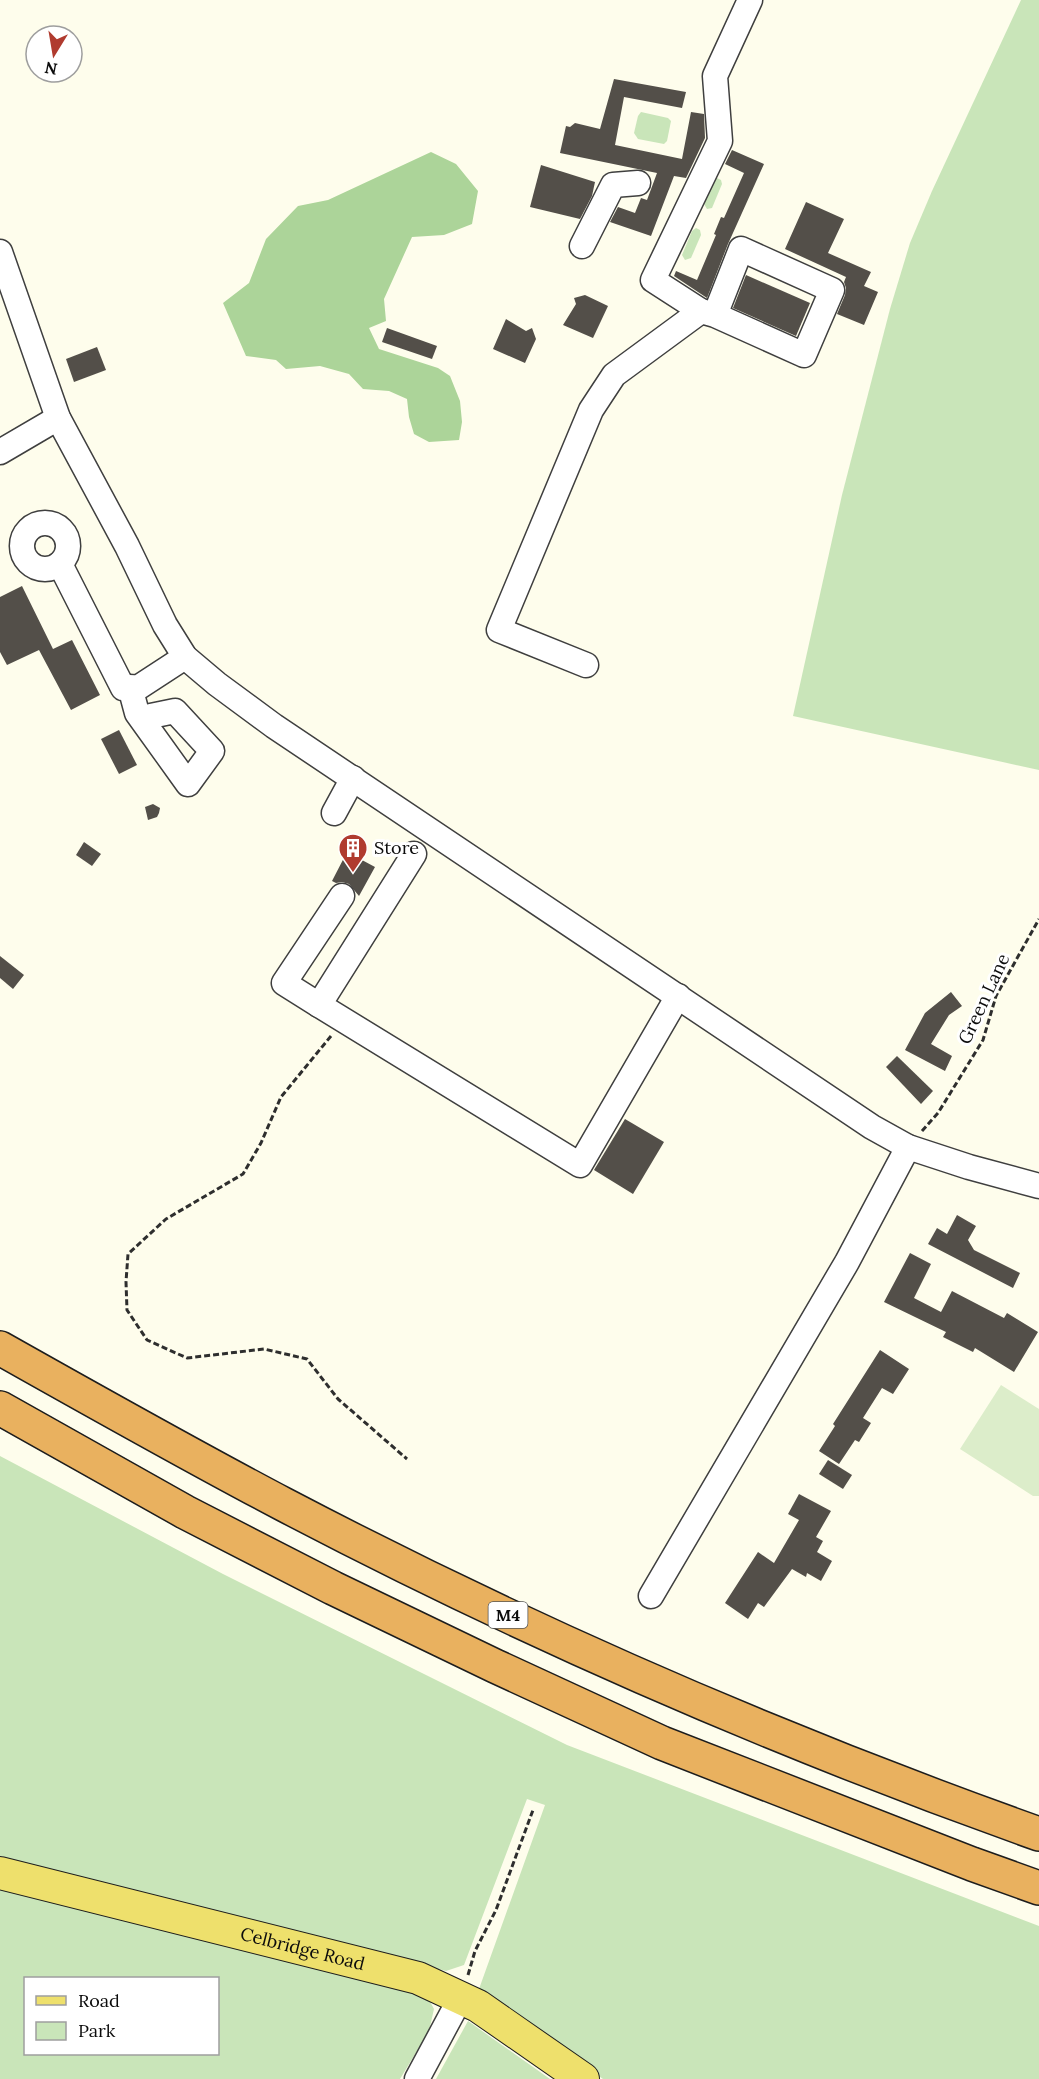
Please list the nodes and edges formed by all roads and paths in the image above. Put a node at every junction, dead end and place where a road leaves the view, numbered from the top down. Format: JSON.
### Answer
{"nodes":[{"id":1,"x":750,"y":0,"type":"edge"},
{"id":2,"x":638,"y":183,"type":"dead end"},
{"id":3,"x":582,"y":246,"type":"dead end"},
{"id":4,"x":0,"y":252,"type":"edge"},
{"id":5,"x":708,"y":313,"type":"junction"},
{"id":6,"x":58,"y":418,"type":"junction"},
{"id":7,"x":0,"y":452,"type":"edge"},
{"id":8,"x":60,"y":564,"type":"dead end"},
{"id":9,"x":185,"y":657,"type":"junction"},
{"id":10,"x":586,"y":665,"type":"dead end"},
{"id":11,"x":130,"y":687,"type":"junction"},
{"id":12,"x":141,"y":718,"type":"dead end"},
{"id":13,"x":353,"y":778,"type":"junction"},
{"id":14,"x":334,"y":813,"type":"dead end"},
{"id":15,"x":414,"y":854,"type":"dead end"},
{"id":16,"x":342,"y":896,"type":"dead end"},
{"id":17,"x":1039,"y":919,"type":"edge"},
{"id":18,"x":678,"y":996,"type":"junction"},
{"id":19,"x":319,"y":1005,"type":"junction"},
{"id":20,"x":343,"y":1020,"type":"junction"},
{"id":21,"x":908,"y":1147,"type":"junction"},
{"id":22,"x":1039,"y":1186,"type":"edge"},
{"id":23,"x":0,"y":1348,"type":"edge"},
{"id":24,"x":0,"y":1408,"type":"edge"},
{"id":25,"x":406,"y":1459,"type":"dead end"},
{"id":26,"x":651,"y":1596,"type":"dead end"},
{"id":27,"x":533,"y":1810,"type":"dead end"},
{"id":28,"x":1039,"y":1834,"type":"edge"},
{"id":29,"x":0,"y":1873,"type":"edge"},
{"id":30,"x":1039,"y":1888,"type":"edge"},
{"id":31,"x":461,"y":1997,"type":"junction"},
{"id":32,"x":417,"y":2079,"type":"edge"},
{"id":33,"x":583,"y":2079,"type":"edge"}],
"edges":[{"from":1,"to":5,"type":"street"},
{"from":2,"to":3,"type":"street"},
{"from":4,"to":6,"type":"street"},
{"from":5,"to":5,"type":"street"},
{"from":5,"to":10,"type":"street"},
{"from":6,"to":7,"type":"street"},
{"from":6,"to":9,"type":"street"},
{"from":8,"to":11,"type":"street"},
{"from":9,"to":11,"type":"street"},
{"from":9,"to":13,"type":"street"},
{"from":11,"to":12,"type":"street"},
{"from":13,"to":14,"type":"street"},
{"from":13,"to":18,"type":"street"},
{"from":15,"to":19,"type":"street"},
{"from":16,"to":19,"type":"street"},
{"from":17,"to":21,"type":"path","name":"Green Lane"},
{"from":18,"to":20,"type":"street"},
{"from":18,"to":21,"type":"street"},
{"from":19,"to":20,"type":"street"},
{"from":20,"to":25,"type":"path"},
{"from":21,"to":22,"type":"street"},
{"from":21,"to":26,"type":"street"},
{"from":23,"to":28,"type":"highway","number":"M4"},
{"from":24,"to":30,"type":"highway"},
{"from":27,"to":31,"type":"path"},
{"from":29,"to":31,"type":"main road","name":"Celbridge Road"},
{"from":31,"to":32,"type":"street"},
{"from":31,"to":33,"type":"main road","name":"Celbridge Road"}]}
